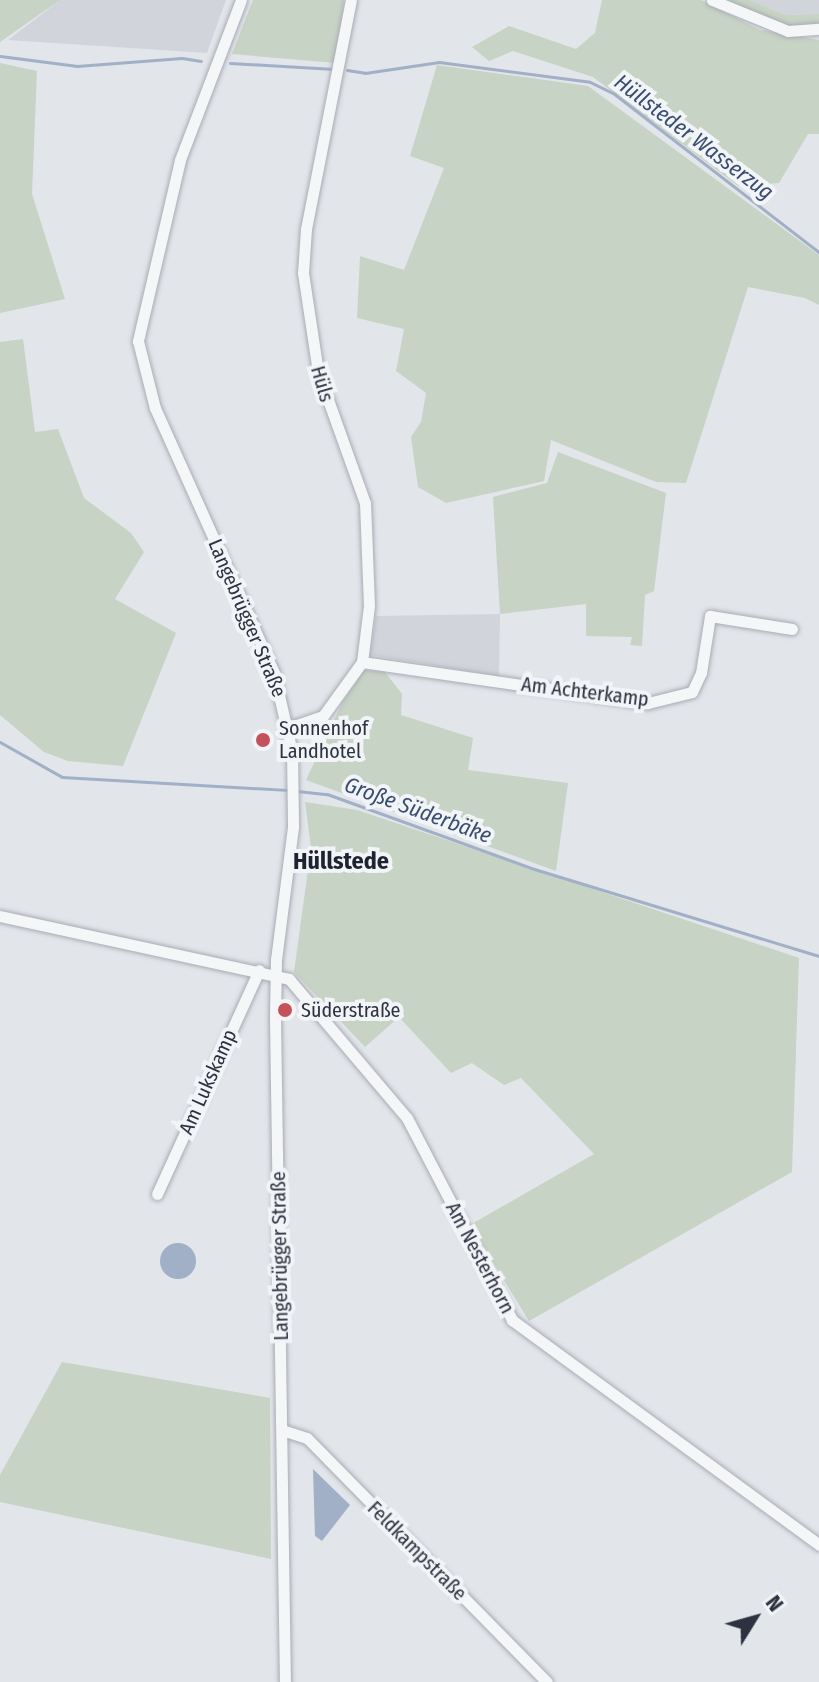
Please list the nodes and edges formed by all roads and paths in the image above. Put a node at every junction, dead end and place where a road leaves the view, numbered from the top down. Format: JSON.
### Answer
{"nodes":[{"id":1,"x":351,"y":0,"type":"edge"},
{"id":2,"x":712,"y":0,"type":"edge"},
{"id":3,"x":236,"y":4,"type":"edge"},
{"id":4,"x":819,"y":29,"type":"edge"},
{"id":5,"x":792,"y":629,"type":"dead end"},
{"id":6,"x":362,"y":662,"type":"junction"},
{"id":7,"x":288,"y":728,"type":"junction"},
{"id":8,"x":0,"y":916,"type":"edge"},
{"id":9,"x":259,"y":970,"type":"junction"},
{"id":10,"x":276,"y":974,"type":"junction"},
{"id":11,"x":157,"y":1194,"type":"dead end"},
{"id":12,"x":282,"y":1430,"type":"junction"},
{"id":13,"x":819,"y":1545,"type":"edge"},
{"id":14,"x":285,"y":1682,"type":"edge"},
{"id":15,"x":547,"y":1682,"type":"edge"}],
"edges":[{"from":1,"to":6,"type":"street","name":"Hüls"},
{"from":2,"to":4,"type":"street"},
{"from":3,"to":7,"type":"street","name":"Langebrügger Straße"},
{"from":5,"to":6,"type":"street","name":"Am Achterkamp"},
{"from":6,"to":7,"type":"street"},
{"from":7,"to":10,"type":"street","name":"Langebrügger Straße"},
{"from":8,"to":9,"type":"street"},
{"from":9,"to":10,"type":"street"},
{"from":9,"to":11,"type":"street","name":"Am Lukskamp"},
{"from":10,"to":12,"type":"street","name":"Langebrügger Straße"},
{"from":10,"to":13,"type":"street","name":"Am Nesterhorn"},
{"from":12,"to":14,"type":"street","name":"Langebrügger Straße"},
{"from":12,"to":15,"type":"street","name":"Feldkampstraße"}]}
